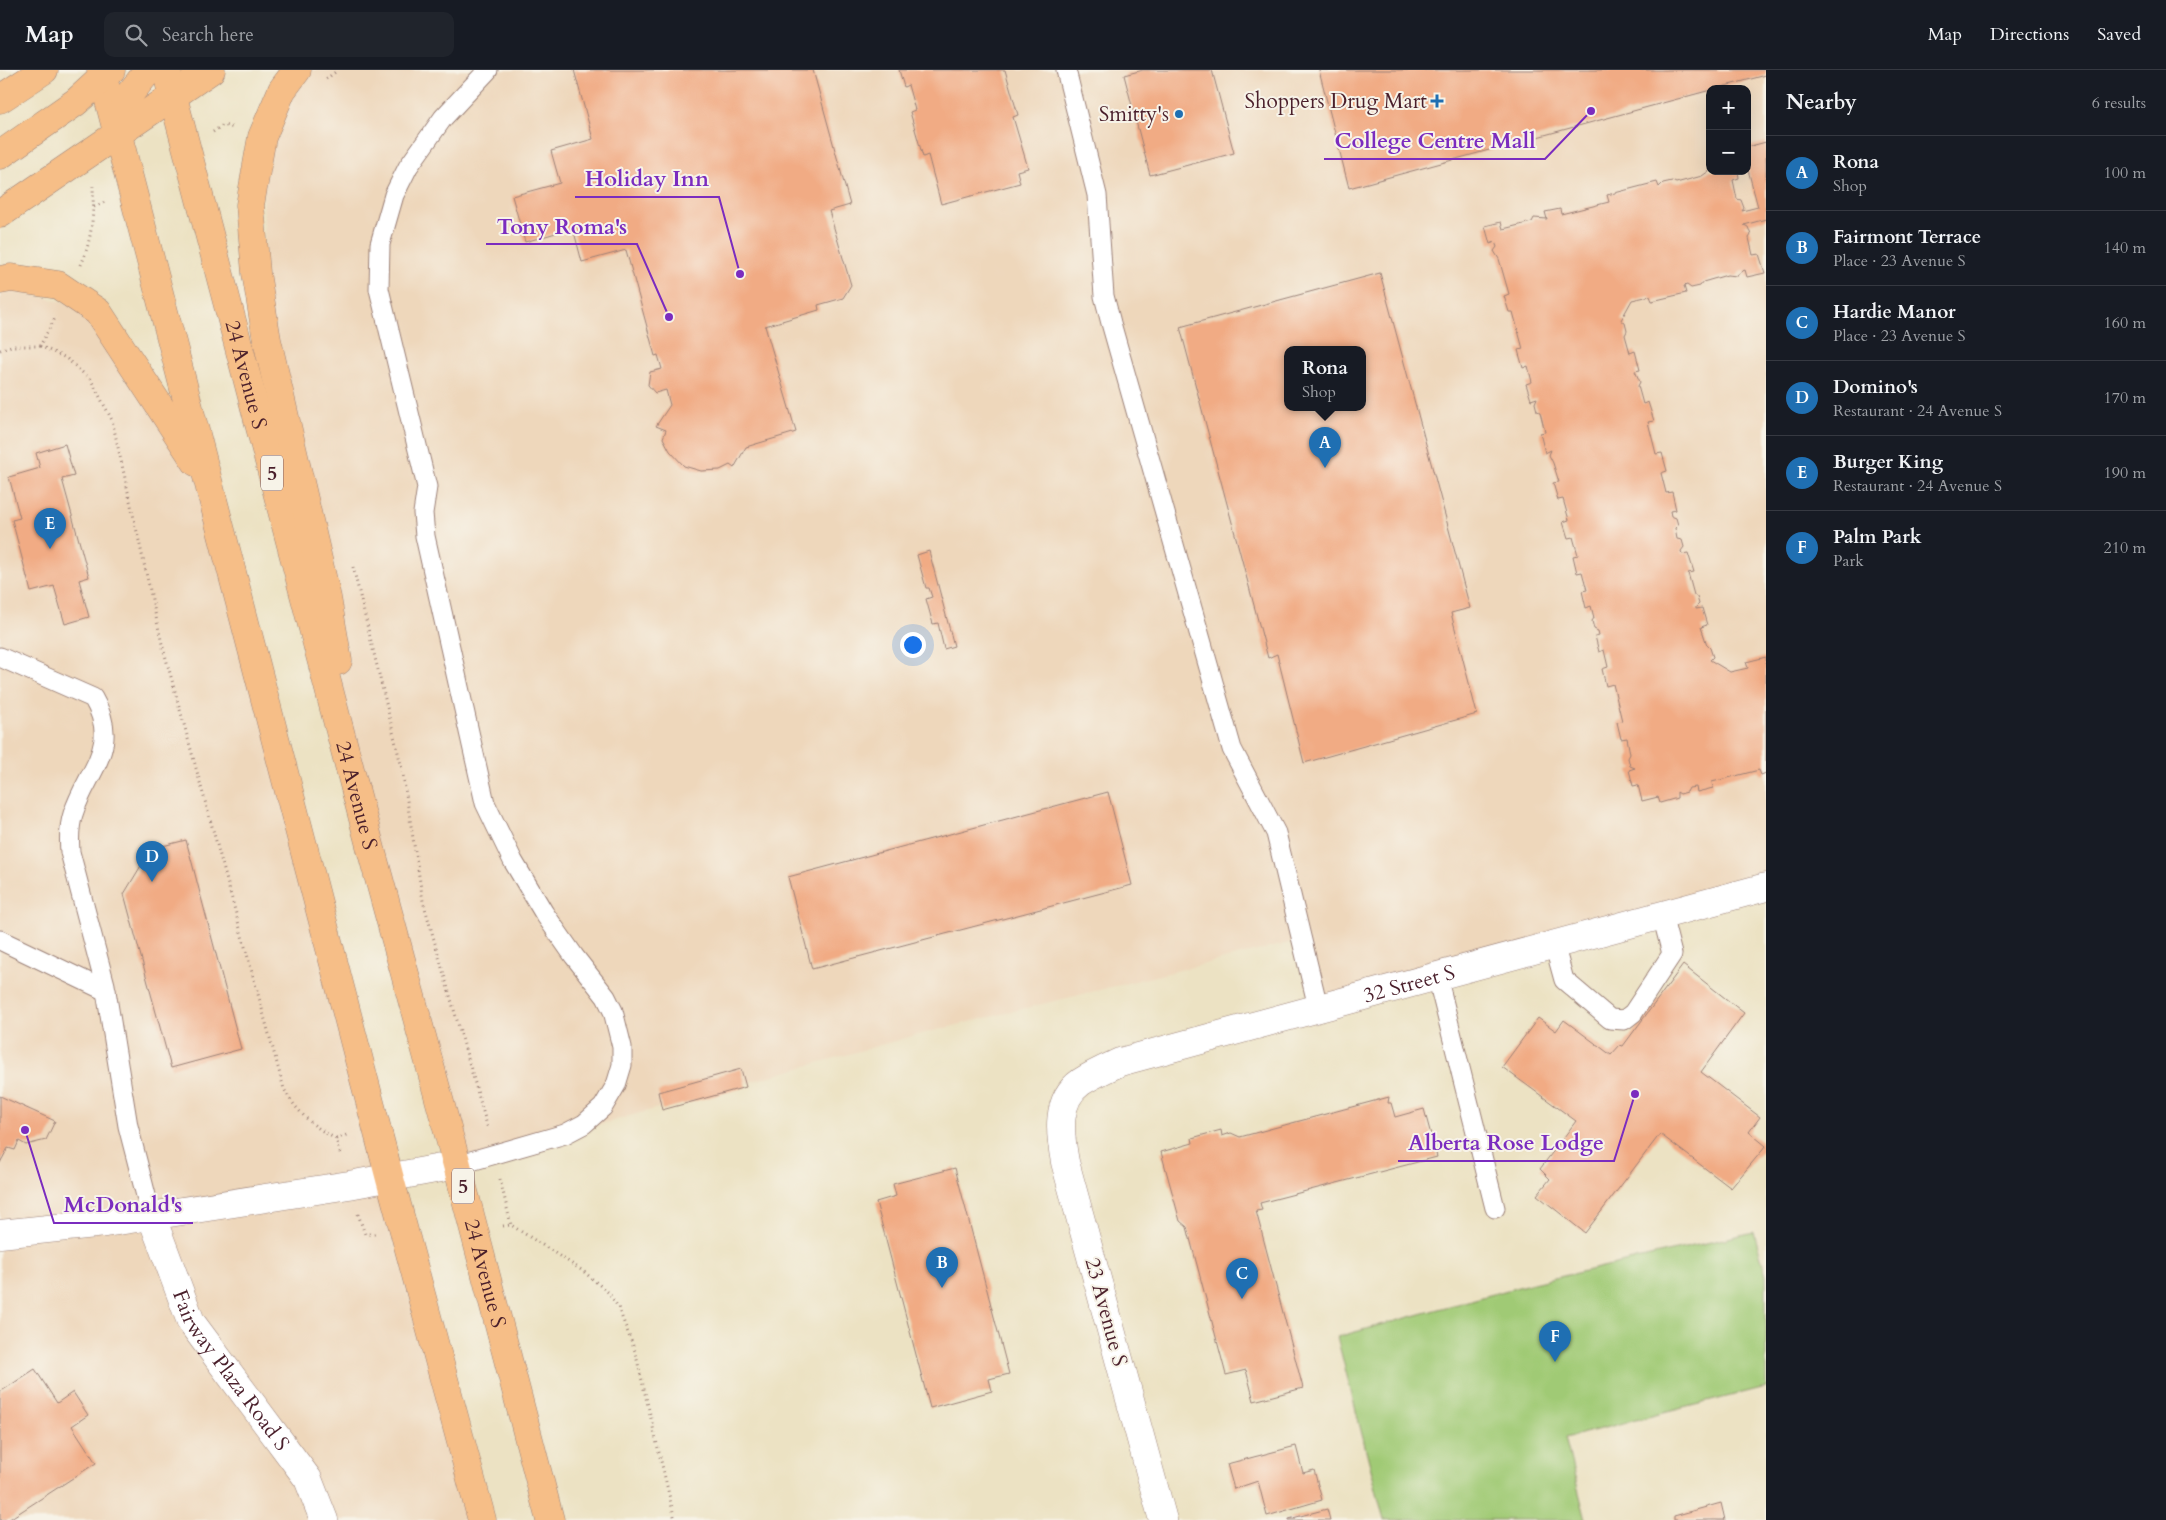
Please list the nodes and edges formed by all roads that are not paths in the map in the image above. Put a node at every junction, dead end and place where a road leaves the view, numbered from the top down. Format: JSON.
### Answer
{"nodes":[{"id":1,"x":44,"y":70,"type":"edge"},
{"id":2,"x":149,"y":70,"type":"edge"},
{"id":3,"x":211,"y":70,"type":"edge"},
{"id":4,"x":297,"y":70,"type":"edge"},
{"id":5,"x":488,"y":70,"type":"edge"},
{"id":6,"x":1066,"y":70,"type":"edge"},
{"id":7,"x":105,"y":73,"type":"edge"},
{"id":8,"x":170,"y":82,"type":"edge"},
{"id":9,"x":0,"y":99,"type":"edge"},
{"id":10,"x":118,"y":133,"type":"junction"},
{"id":11,"x":0,"y":155,"type":"edge"},
{"id":12,"x":0,"y":214,"type":"edge"},
{"id":13,"x":0,"y":280,"type":"edge"},
{"id":14,"x":210,"y":484,"type":"junction"},
{"id":15,"x":0,"y":657,"type":"edge"},
{"id":16,"x":372,"y":852,"type":"junction"},
{"id":17,"x":1766,"y":887,"type":"edge"},
{"id":18,"x":1662,"y":915,"type":"junction"},
{"id":19,"x":0,"y":940,"type":"edge"},
{"id":20,"x":1554,"y":944,"type":"junction"},
{"id":21,"x":1437,"y":976,"type":"junction"},
{"id":22,"x":106,"y":991,"type":"junction"},
{"id":23,"x":1318,"y":1007,"type":"junction"},
{"id":24,"x":1064,"y":1103,"type":"joint"},
{"id":25,"x":457,"y":1165,"type":"junction"},
{"id":26,"x":390,"y":1179,"type":"junction"},
{"id":27,"x":1496,"y":1208,"type":"dead end"},
{"id":28,"x":151,"y":1215,"type":"junction"},
{"id":29,"x":0,"y":1234,"type":"edge"},
{"id":30,"x":324,"y":1520,"type":"edge"},
{"id":31,"x":482,"y":1520,"type":"edge"},
{"id":32,"x":550,"y":1520,"type":"edge"},
{"id":33,"x":1163,"y":1520,"type":"edge"}],
"edges":[{"from":1,"to":9,"type":"main road"},
{"from":2,"to":10,"type":"main road"},
{"from":3,"to":8,"type":"main road"},
{"from":4,"to":16,"type":"main road"},
{"from":5,"to":25,"type":"lane"},
{"from":6,"to":23,"type":"lane"},
{"from":7,"to":10,"type":"main road"},
{"from":7,"to":11,"type":"main road"},
{"from":8,"to":10,"type":"main road"},
{"from":8,"to":16,"type":"main road","name":"24 Avenue S","number":"5"},
{"from":10,"to":12,"type":"main road"},
{"from":10,"to":14,"type":"main road"},
{"from":13,"to":14,"type":"main road"},
{"from":14,"to":26,"type":"main road"},
{"from":15,"to":22,"type":"lane"},
{"from":16,"to":25,"type":"main road","name":"24 Avenue S","number":"5"},
{"from":17,"to":18,"type":"street","name":"32 Street S"},
{"from":18,"to":20,"type":"street","name":"32 Street S"},
{"from":18,"to":20,"type":"lane"},
{"from":19,"to":22,"type":"lane"},
{"from":20,"to":21,"type":"street","name":"32 Street S"},
{"from":21,"to":23,"type":"street","name":"32 Street S"},
{"from":21,"to":27,"type":"lane"},
{"from":22,"to":28,"type":"lane"},
{"from":23,"to":24,"type":"street","name":"32 Street S"},
{"from":24,"to":33,"type":"street","name":"23 Avenue S"},
{"from":25,"to":26,"type":"street"},
{"from":25,"to":32,"type":"main road","name":"24 Avenue S","number":"5"},
{"from":26,"to":28,"type":"street"},
{"from":26,"to":31,"type":"main road"},
{"from":28,"to":29,"type":"street"},
{"from":28,"to":30,"type":"street","name":"Fairway Plaza Road S"}]}
